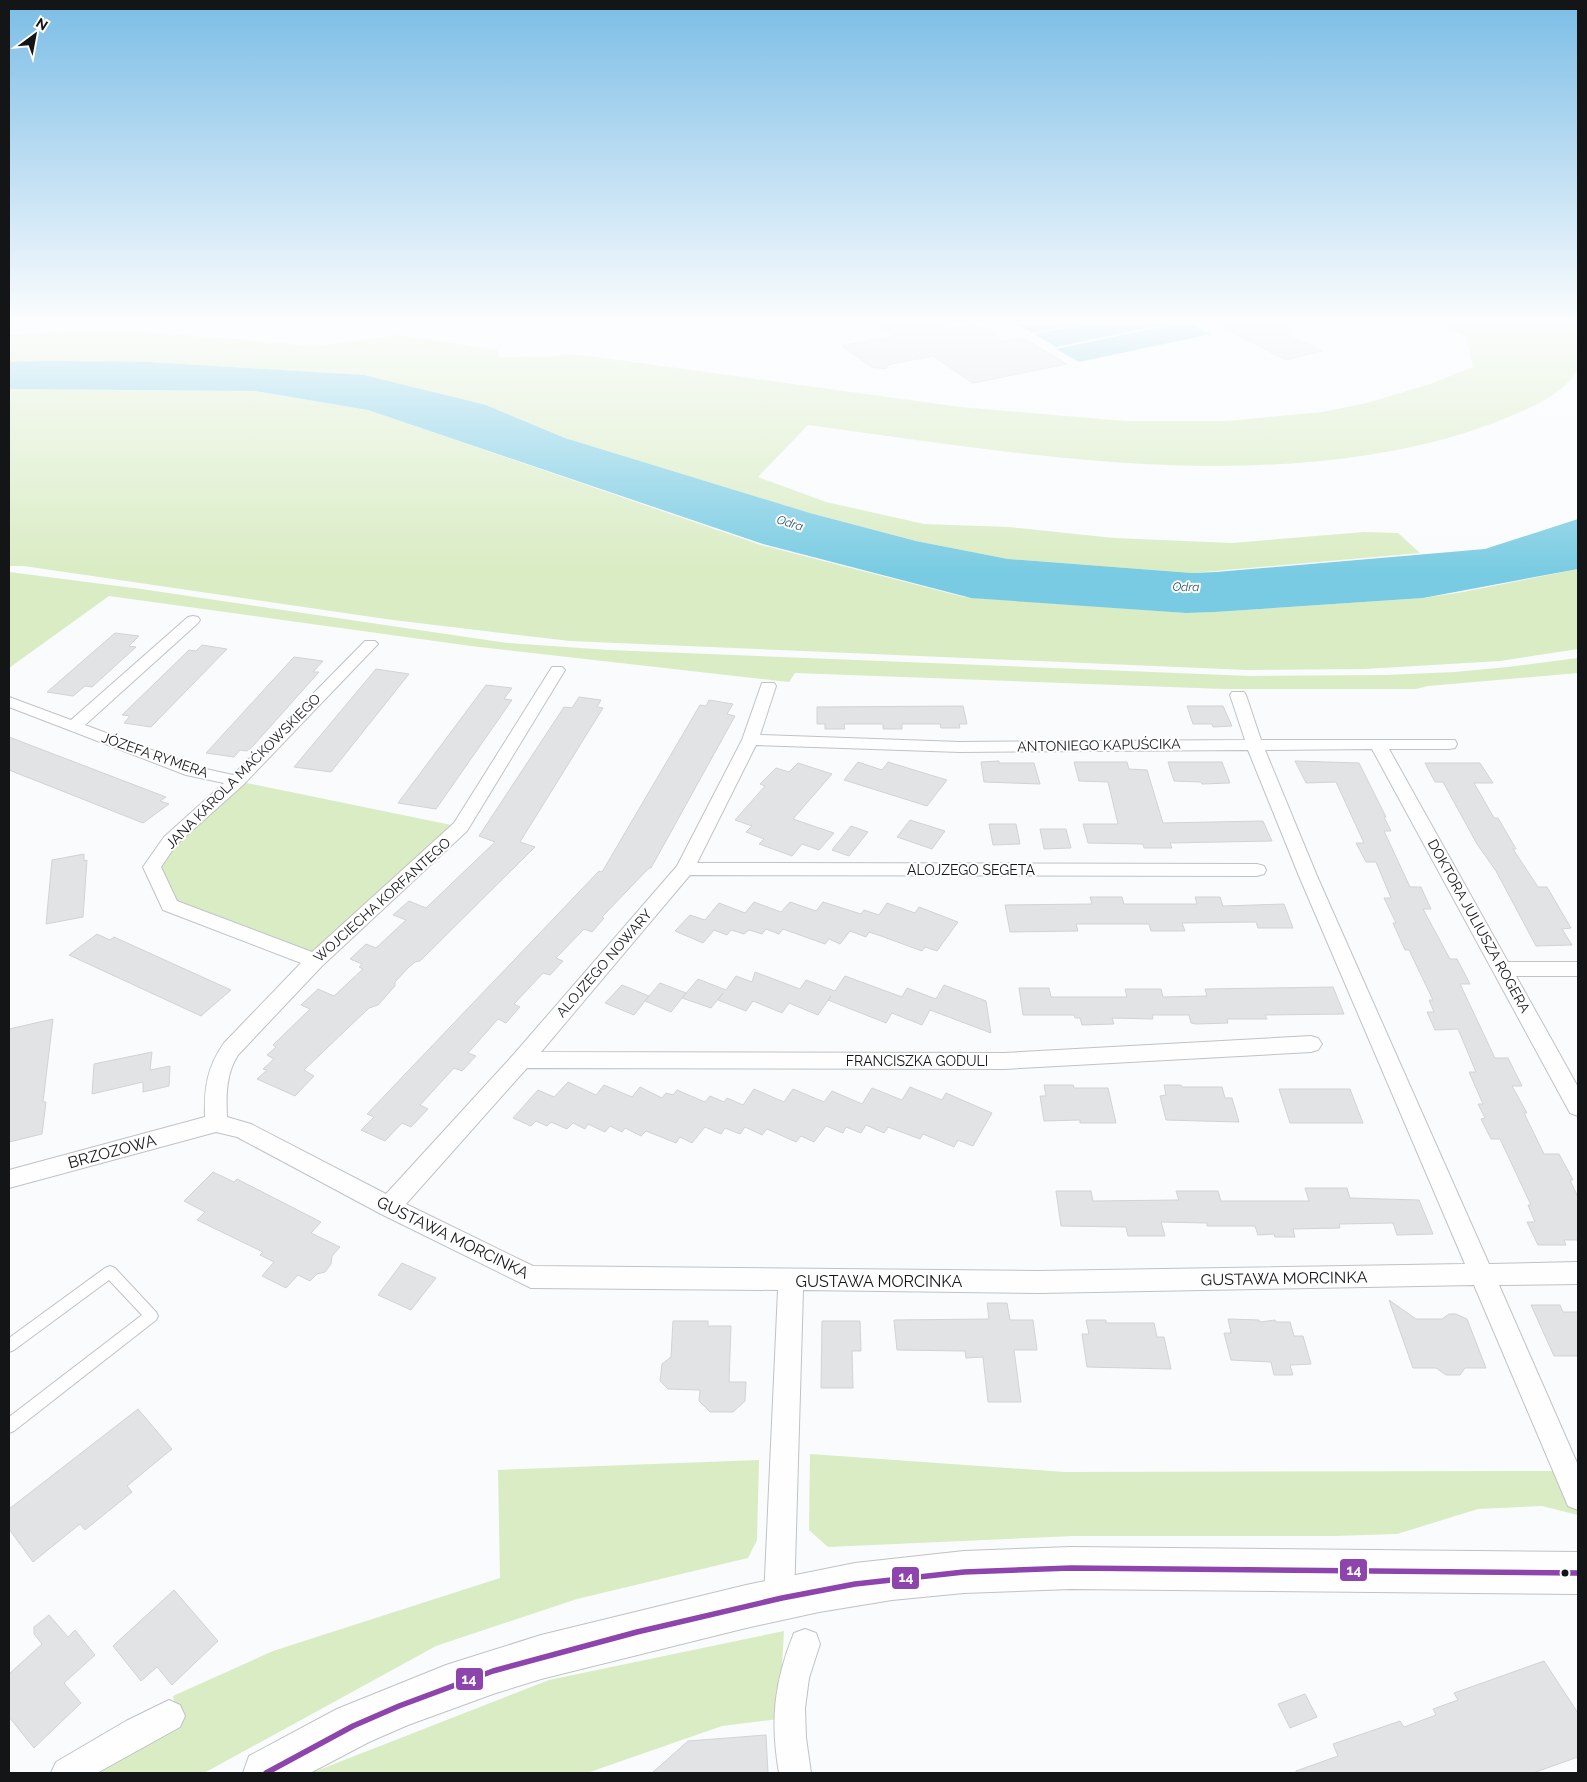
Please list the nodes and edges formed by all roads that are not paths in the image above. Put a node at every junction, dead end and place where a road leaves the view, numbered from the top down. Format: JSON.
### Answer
{"nodes":[{"id":1,"x":193,"y":620,"type":"dead end"},
{"id":2,"x":370,"y":644,"type":"dead end"},
{"id":3,"x":557,"y":670,"type":"dead end"},
{"id":4,"x":768,"y":686,"type":"dead end"},
{"id":5,"x":1238,"y":695,"type":"dead end"},
{"id":6,"x":9,"y":702,"type":"edge"},
{"id":7,"x":74,"y":726,"type":"junction"},
{"id":8,"x":750,"y":740,"type":"junction"},
{"id":9,"x":1254,"y":744,"type":"junction"},
{"id":10,"x":1449,"y":744,"type":"dead end"},
{"id":11,"x":1378,"y":745,"type":"junction"},
{"id":12,"x":237,"y":781,"type":"junction"},
{"id":13,"x":685,"y":869,"type":"junction"},
{"id":14,"x":1257,"y":870,"type":"dead end"},
{"id":15,"x":314,"y":961,"type":"junction"},
{"id":16,"x":1503,"y":969,"type":"junction"},
{"id":17,"x":1578,"y":969,"type":"edge"},
{"id":18,"x":1311,"y":1044,"type":"dead end"},
{"id":19,"x":522,"y":1060,"type":"junction"},
{"id":20,"x":1578,"y":1107,"type":"edge"},
{"id":21,"x":216,"y":1124,"type":"junction"},
{"id":22,"x":9,"y":1179,"type":"edge"},
{"id":23,"x":389,"y":1207,"type":"junction"},
{"id":24,"x":1578,"y":1273,"type":"edge"},
{"id":25,"x":1482,"y":1275,"type":"junction"},
{"id":26,"x":791,"y":1280,"type":"junction"},
{"id":27,"x":9,"y":1346,"type":"edge"},
{"id":28,"x":9,"y":1426,"type":"edge"},
{"id":29,"x":1578,"y":1496,"type":"edge"},
{"id":30,"x":1578,"y":1573,"type":"edge"},
{"id":31,"x":779,"y":1599,"type":"junction"},
{"id":32,"x":805,"y":1644,"type":"dead end"},
{"id":33,"x":169,"y":1716,"type":"dead end"},
{"id":34,"x":67,"y":1773,"type":"edge"},
{"id":35,"x":266,"y":1773,"type":"edge"},
{"id":36,"x":795,"y":1773,"type":"edge"}],
"edges":[{"from":1,"to":7,"type":"street"},
{"from":2,"to":12,"type":"street","name":"JANA KAROLA MAĆKOWSKIEGO"},
{"from":3,"to":15,"type":"street","name":"WOJCIECHA KORFANTEGO"},
{"from":4,"to":8,"type":"street","name":"ALOJZEGO NOWARY"},
{"from":5,"to":9,"type":"street"},
{"from":6,"to":7,"type":"street","name":"JÓZEFA RYMERA"},
{"from":7,"to":12,"type":"street","name":"JÓZEFA RYMERA"},
{"from":8,"to":9,"type":"street","name":"ANTONIEGO KAPUŚCIKA"},
{"from":8,"to":13,"type":"street","name":"ALOJZEGO NOWARY"},
{"from":9,"to":11,"type":"street","name":"ANTONIEGO KAPUŚCIKA"},
{"from":9,"to":25,"type":"street"},
{"from":10,"to":11,"type":"street","name":"ANTONIEGO KAPUŚCIKA"},
{"from":11,"to":16,"type":"street","name":"DOKTORA JULIUSZA ROGERA"},
{"from":12,"to":15,"type":"street","name":"JANA KAROLA MAĆKOWSKIEGO"},
{"from":13,"to":14,"type":"street","name":"ALOJZEGO SEGETA"},
{"from":13,"to":19,"type":"street","name":"ALOJZEGO NOWARY"},
{"from":15,"to":21,"type":"street","name":"WOJCIECHA KORFANTEGO"},
{"from":16,"to":17,"type":"street"},
{"from":16,"to":20,"type":"street","name":"DOKTORA JULIUSZA ROGERA"},
{"from":18,"to":19,"type":"street","name":"FRANCISZKA GODULI"},
{"from":19,"to":23,"type":"street","name":"ALOJZEGO NOWARY"},
{"from":21,"to":22,"type":"street","name":"BRZOZOWA"},
{"from":21,"to":23,"type":"street","name":"GUSTAWA MORCINKA"},
{"from":23,"to":26,"type":"street","name":"GUSTAWA MORCINKA"},
{"from":24,"to":25,"type":"street","name":"GUSTAWA MORCINKA"},
{"from":25,"to":26,"type":"street","name":"GUSTAWA MORCINKA"},
{"from":25,"to":29,"type":"street"},
{"from":26,"to":31,"type":"street"},
{"from":27,"to":28,"type":"lane"},
{"from":30,"to":31,"type":"street"},
{"from":31,"to":35,"type":"street"},
{"from":32,"to":36,"type":"street"},
{"from":33,"to":34,"type":"street"}]}
